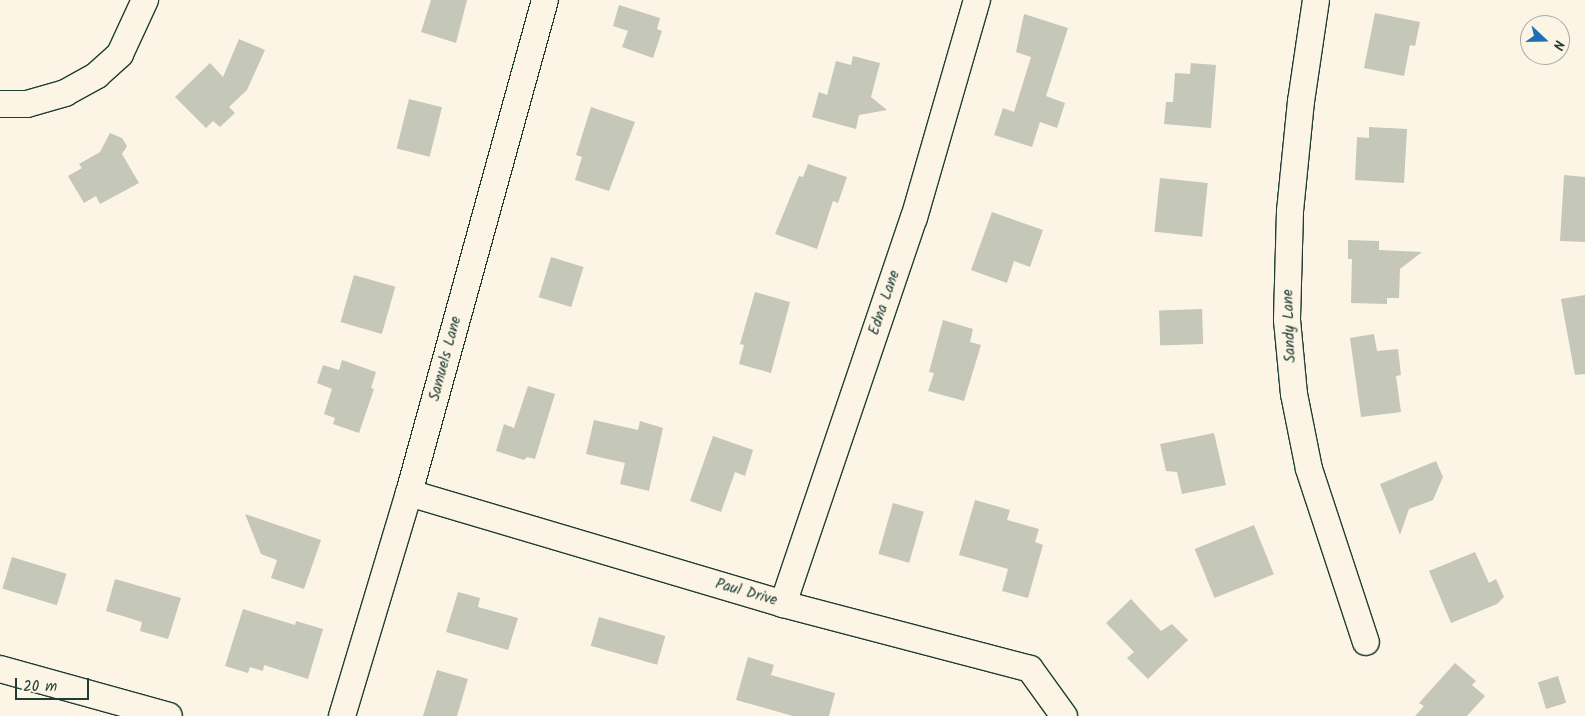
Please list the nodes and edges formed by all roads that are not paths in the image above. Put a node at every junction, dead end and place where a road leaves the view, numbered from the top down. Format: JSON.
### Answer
{"nodes":[{"id":1,"x":145,"y":0,"type":"edge"},
{"id":2,"x":545,"y":0,"type":"edge"},
{"id":3,"x":977,"y":0,"type":"edge"},
{"id":4,"x":1316,"y":0,"type":"edge"},
{"id":5,"x":0,"y":104,"type":"edge"},
{"id":6,"x":409,"y":493,"type":"junction"},
{"id":7,"x":783,"y":604,"type":"junction"},
{"id":8,"x":1366,"y":642,"type":"dead end"},
{"id":9,"x":0,"y":669,"type":"edge"},
{"id":10,"x":169,"y":716,"type":"edge"},
{"id":11,"x":342,"y":716,"type":"edge"},
{"id":12,"x":1064,"y":716,"type":"edge"}],
"edges":[{"from":1,"to":5,"type":"street"},
{"from":2,"to":6,"type":"street","name":"Samuels Lane"},
{"from":3,"to":7,"type":"street","name":"Edna Lane"},
{"from":4,"to":8,"type":"street","name":"Sandy Lane"},
{"from":6,"to":7,"type":"street","name":"Paul Drive"},
{"from":6,"to":11,"type":"street","name":"Samuels Lane"},
{"from":7,"to":12,"type":"street","name":"Paul Drive"},
{"from":9,"to":10,"type":"street"}]}
